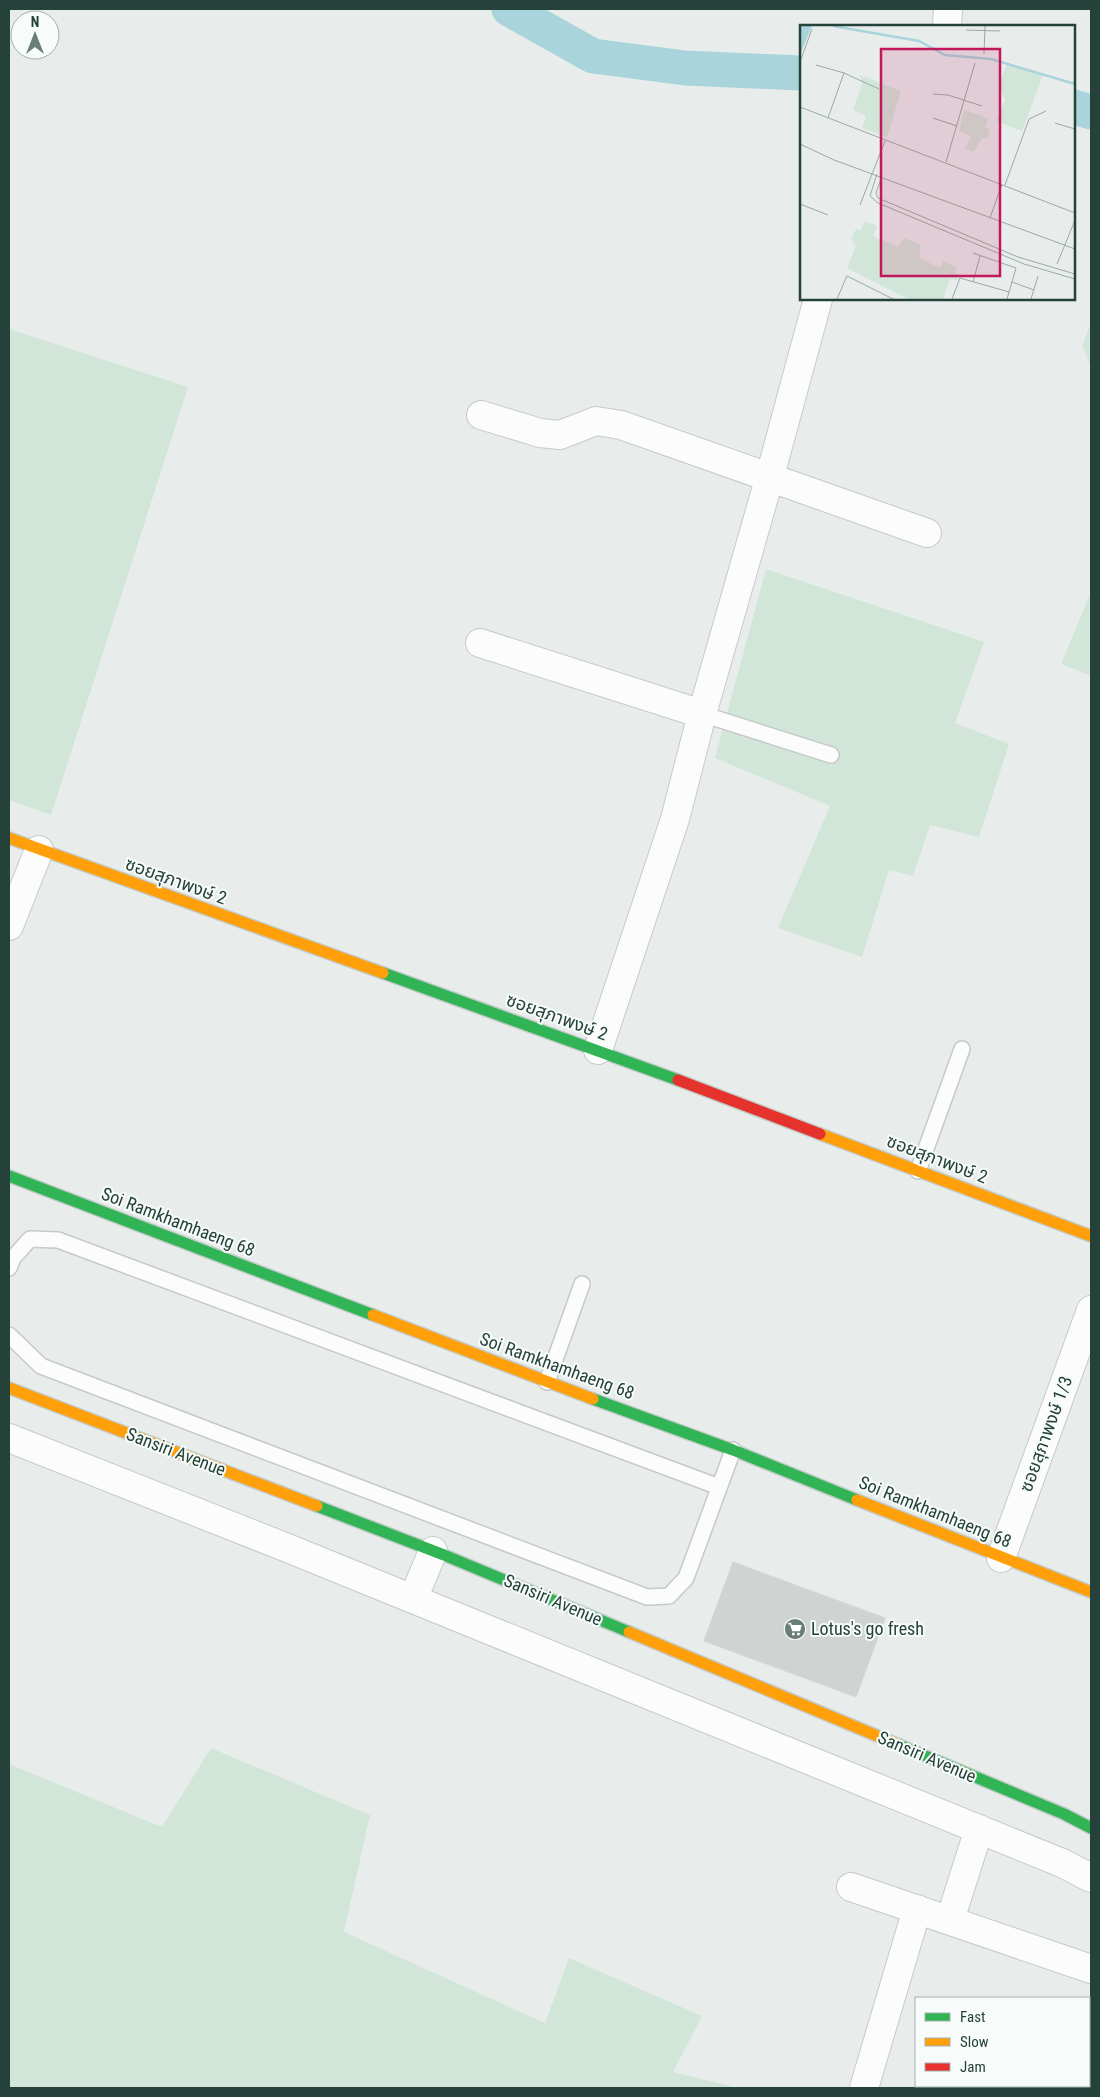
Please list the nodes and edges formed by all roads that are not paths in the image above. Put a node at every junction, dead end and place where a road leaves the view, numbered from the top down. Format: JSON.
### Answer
{"nodes":[{"id":1,"x":948,"y":9,"type":"edge"},
{"id":2,"x":947,"y":25,"type":"edge"},
{"id":3,"x":818,"y":300,"type":"edge"},
{"id":4,"x":481,"y":415,"type":"dead end"},
{"id":5,"x":770,"y":476,"type":"junction"},
{"id":6,"x":927,"y":533,"type":"dead end"},
{"id":7,"x":480,"y":643,"type":"dead end"},
{"id":8,"x":702,"y":714,"type":"junction"},
{"id":9,"x":830,"y":755,"type":"dead end"},
{"id":10,"x":9,"y":838,"type":"edge"},
{"id":11,"x":40,"y":850,"type":"junction"},
{"id":12,"x":9,"y":926,"type":"edge"},
{"id":13,"x":962,"y":1049,"type":"dead end"},
{"id":14,"x":598,"y":1050,"type":"junction"},
{"id":15,"x":918,"y":1171,"type":"junction"},
{"id":16,"x":10,"y":1180,"type":"edge"},
{"id":17,"x":1091,"y":1236,"type":"edge"},
{"id":18,"x":9,"y":1268,"type":"edge"},
{"id":19,"x":582,"y":1284,"type":"dead end"},
{"id":20,"x":1091,"y":1310,"type":"edge"},
{"id":21,"x":9,"y":1335,"type":"edge"},
{"id":22,"x":547,"y":1382,"type":"junction"},
{"id":23,"x":9,"y":1388,"type":"edge"},
{"id":24,"x":9,"y":1438,"type":"edge"},
{"id":25,"x":733,"y":1450,"type":"junction"},
{"id":26,"x":718,"y":1487,"type":"junction"},
{"id":27,"x":433,"y":1551,"type":"junction"},
{"id":28,"x":1001,"y":1558,"type":"junction"},
{"id":29,"x":1091,"y":1592,"type":"edge"},
{"id":30,"x":413,"y":1599,"type":"junction"},
{"id":31,"x":1091,"y":1828,"type":"edge"},
{"id":32,"x":979,"y":1829,"type":"junction"},
{"id":33,"x":1091,"y":1878,"type":"edge"},
{"id":34,"x":851,"y":1887,"type":"dead end"},
{"id":35,"x":917,"y":1908,"type":"junction"},
{"id":36,"x":950,"y":1920,"type":"junction"},
{"id":37,"x":1091,"y":1969,"type":"edge"},
{"id":38,"x":864,"y":2088,"type":"edge"}],
"edges":[{"from":1,"to":2,"type":"street"},
{"from":3,"to":5,"type":"street"},
{"from":4,"to":5,"type":"street"},
{"from":5,"to":6,"type":"street"},
{"from":5,"to":8,"type":"street"},
{"from":7,"to":8,"type":"street"},
{"from":8,"to":9,"type":"lane"},
{"from":8,"to":14,"type":"street"},
{"from":10,"to":11,"type":"street","name":"ซอยสุภาพงษ์ 2"},
{"from":11,"to":12,"type":"street"},
{"from":11,"to":14,"type":"street","name":"ซอยสุภาพงษ์ 2"},
{"from":13,"to":15,"type":"lane"},
{"from":14,"to":15,"type":"street","name":"ซอยสุภาพงษ์ 2"},
{"from":15,"to":17,"type":"street","name":"ซอยสุภาพงษ์ 2"},
{"from":16,"to":22,"type":"street","name":"Soi Ramkhamhaeng 68"},
{"from":18,"to":26,"type":"lane"},
{"from":19,"to":22,"type":"lane"},
{"from":20,"to":28,"type":"street","name":"ซอยสุภาพงษ์ 1/3"},
{"from":21,"to":26,"type":"lane"},
{"from":22,"to":25,"type":"street","name":"Soi Ramkhamhaeng 68"},
{"from":23,"to":27,"type":"street","name":"Sansiri Avenue"},
{"from":24,"to":30,"type":"street"},
{"from":25,"to":26,"type":"lane"},
{"from":25,"to":28,"type":"street","name":"Soi Ramkhamhaeng 68"},
{"from":27,"to":30,"type":"street"},
{"from":27,"to":31,"type":"street","name":"Sansiri Avenue"},
{"from":28,"to":29,"type":"street","name":"Soi Ramkhamhaeng 68"},
{"from":30,"to":32,"type":"street"},
{"from":32,"to":33,"type":"street"},
{"from":32,"to":36,"type":"street"},
{"from":34,"to":35,"type":"street"},
{"from":35,"to":36,"type":"street"},
{"from":35,"to":38,"type":"street"},
{"from":36,"to":37,"type":"street"}]}
